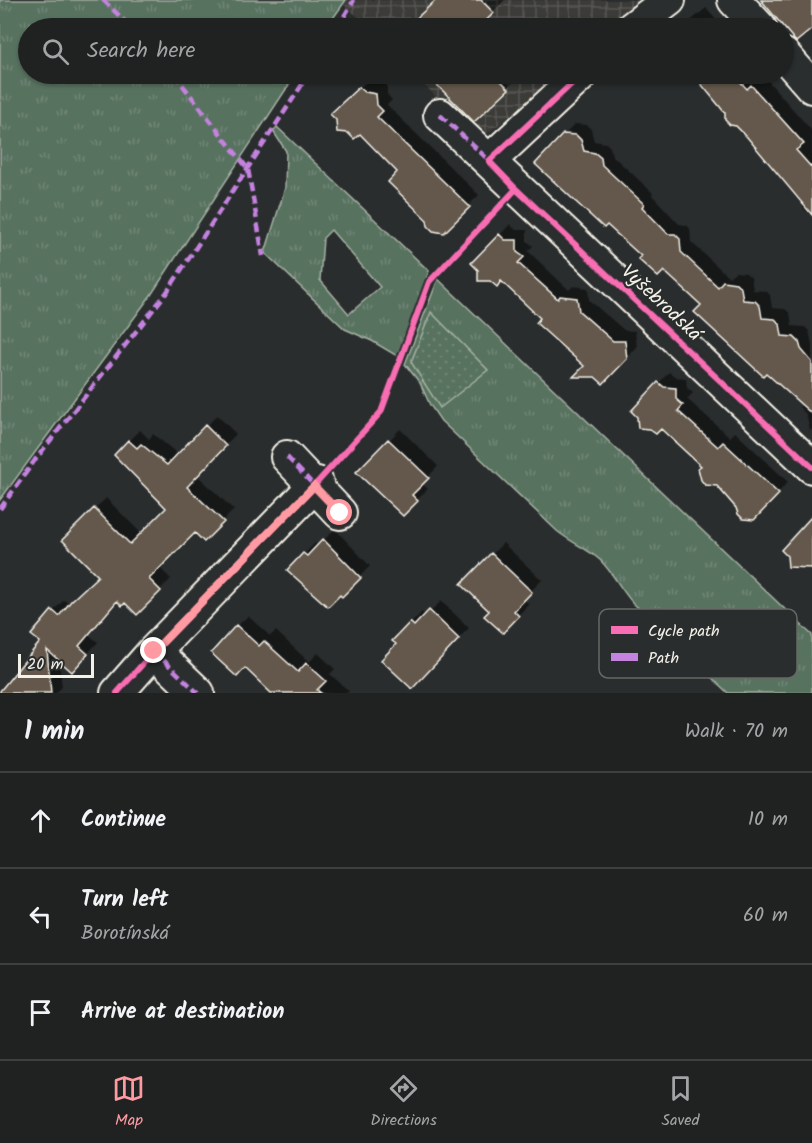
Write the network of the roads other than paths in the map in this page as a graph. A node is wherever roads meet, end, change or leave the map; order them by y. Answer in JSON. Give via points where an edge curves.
{"nodes":[{"id":1,"x":669,"y":0,"type":"edge"},
{"id":2,"x":734,"y":0,"type":"edge"},
{"id":3,"x":645,"y":18,"type":"edge"},
{"id":4,"x":751,"y":18,"type":"edge"},
{"id":5,"x":794,"y":67,"type":"edge"},
{"id":6,"x":571,"y":84,"type":"edge"},
{"id":7,"x":812,"y":87,"type":"edge"},
{"id":8,"x":440,"y":115,"type":"dead end"},
{"id":9,"x":489,"y":161,"type":"junction"},
{"id":10,"x":286,"y":457,"type":"dead end"},
{"id":11,"x":812,"y":467,"type":"edge"},
{"id":12,"x":315,"y":485,"type":"junction"},
{"id":13,"x":340,"y":513,"type":"dead end"},
{"id":14,"x":154,"y":651,"type":"junction"},
{"id":15,"x":117,"y":693,"type":"edge"},
{"id":16,"x":198,"y":693,"type":"edge"}],
"edges":[{"from":1,"to":3,"type":"street"},
{"from":2,"to":4,"type":"street"},
{"from":5,"to":7,"type":"street"},
{"from":6,"to":9,"type":"street"},
{"from":8,"to":9,"type":"street","name":"Vyšebrodská"},
{"from":9,"to":11,"type":"street","name":"Vyšebrodská"},
{"from":10,"to":12,"type":"street"},
{"from":12,"to":13,"type":"street"},
{"from":12,"to":14,"type":"street"},
{"from":14,"to":15,"type":"street"},
{"from":14,"to":16,"type":"street"}]}
